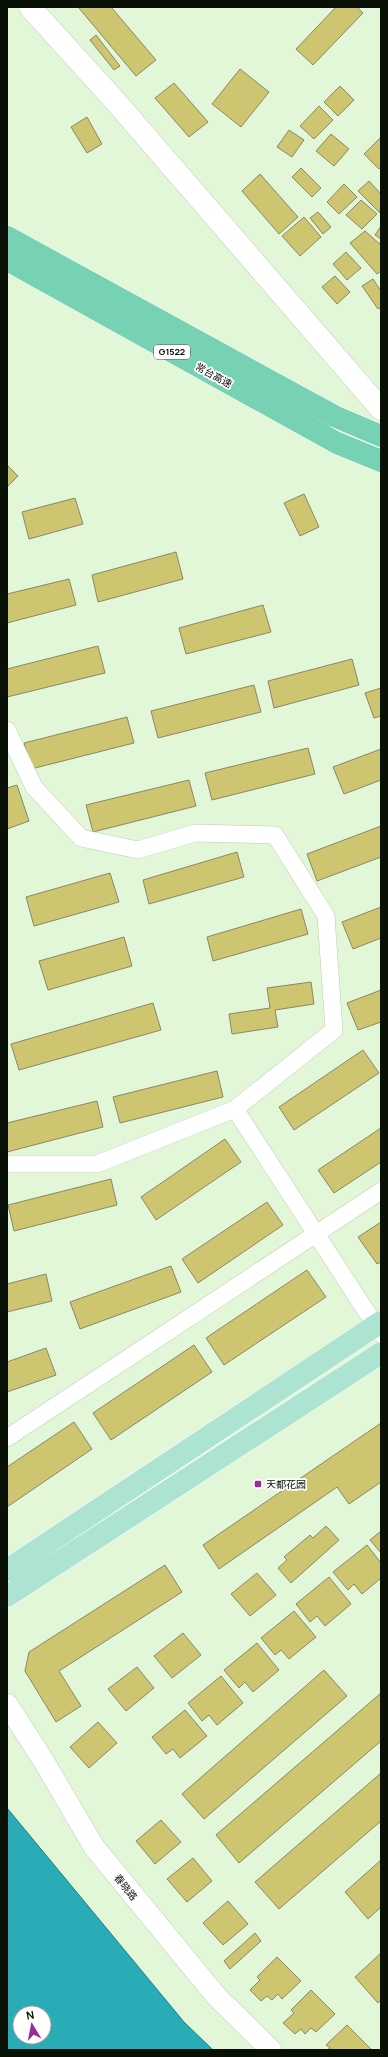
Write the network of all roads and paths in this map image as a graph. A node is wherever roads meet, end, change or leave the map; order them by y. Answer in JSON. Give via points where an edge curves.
{"nodes":[{"id":1,"x":30,"y":7,"type":"edge"},
{"id":2,"x":7,"y":237,"type":"edge"},
{"id":3,"x":7,"y":260,"type":"edge"},
{"id":4,"x":381,"y":409,"type":"edge"},
{"id":5,"x":381,"y":436,"type":"edge"},
{"id":6,"x":381,"y":461,"type":"edge"},
{"id":7,"x":7,"y":730,"type":"edge"},
{"id":8,"x":235,"y":1109,"type":"junction"},
{"id":9,"x":7,"y":1164,"type":"edge"},
{"id":10,"x":381,"y":1191,"type":"edge"},
{"id":11,"x":316,"y":1235,"type":"junction"},
{"id":12,"x":379,"y":1327,"type":"edge"},
{"id":13,"x":381,"y":1354,"type":"edge"},
{"id":14,"x":7,"y":1438,"type":"edge"},
{"id":15,"x":7,"y":1570,"type":"edge"},
{"id":16,"x":7,"y":1596,"type":"edge"},
{"id":17,"x":7,"y":1704,"type":"edge"},
{"id":18,"x":271,"y":2050,"type":"edge"}],
"edges":[{"from":1,"to":4,"type":"main road","via":[[117,103]]},
{"from":2,"to":5,"type":"highway","name":"常台高速","number":"G1522","via":[[334,416]]},
{"from":3,"to":6,"type":"highway","name":"常台高速","number":"G1522","via":[[337,443]]},
{"from":7,"to":8,"type":"street","via":[[34,787],[82,838],[138,850],[195,833],[275,836],[326,916],[334,1030]]},
{"from":8,"to":9,"type":"street","via":[[97,1164]]},
{"from":8,"to":11,"type":"street"},
{"from":10,"to":11,"type":"street"},
{"from":11,"to":12,"type":"street"},
{"from":11,"to":14,"type":"street"},
{"from":12,"to":15,"type":"main road"},
{"from":13,"to":16,"type":"main road"},
{"from":17,"to":18,"type":"street","name":"春晓路","via":[[44,1760],[94,1847],[217,1997]]}]}
